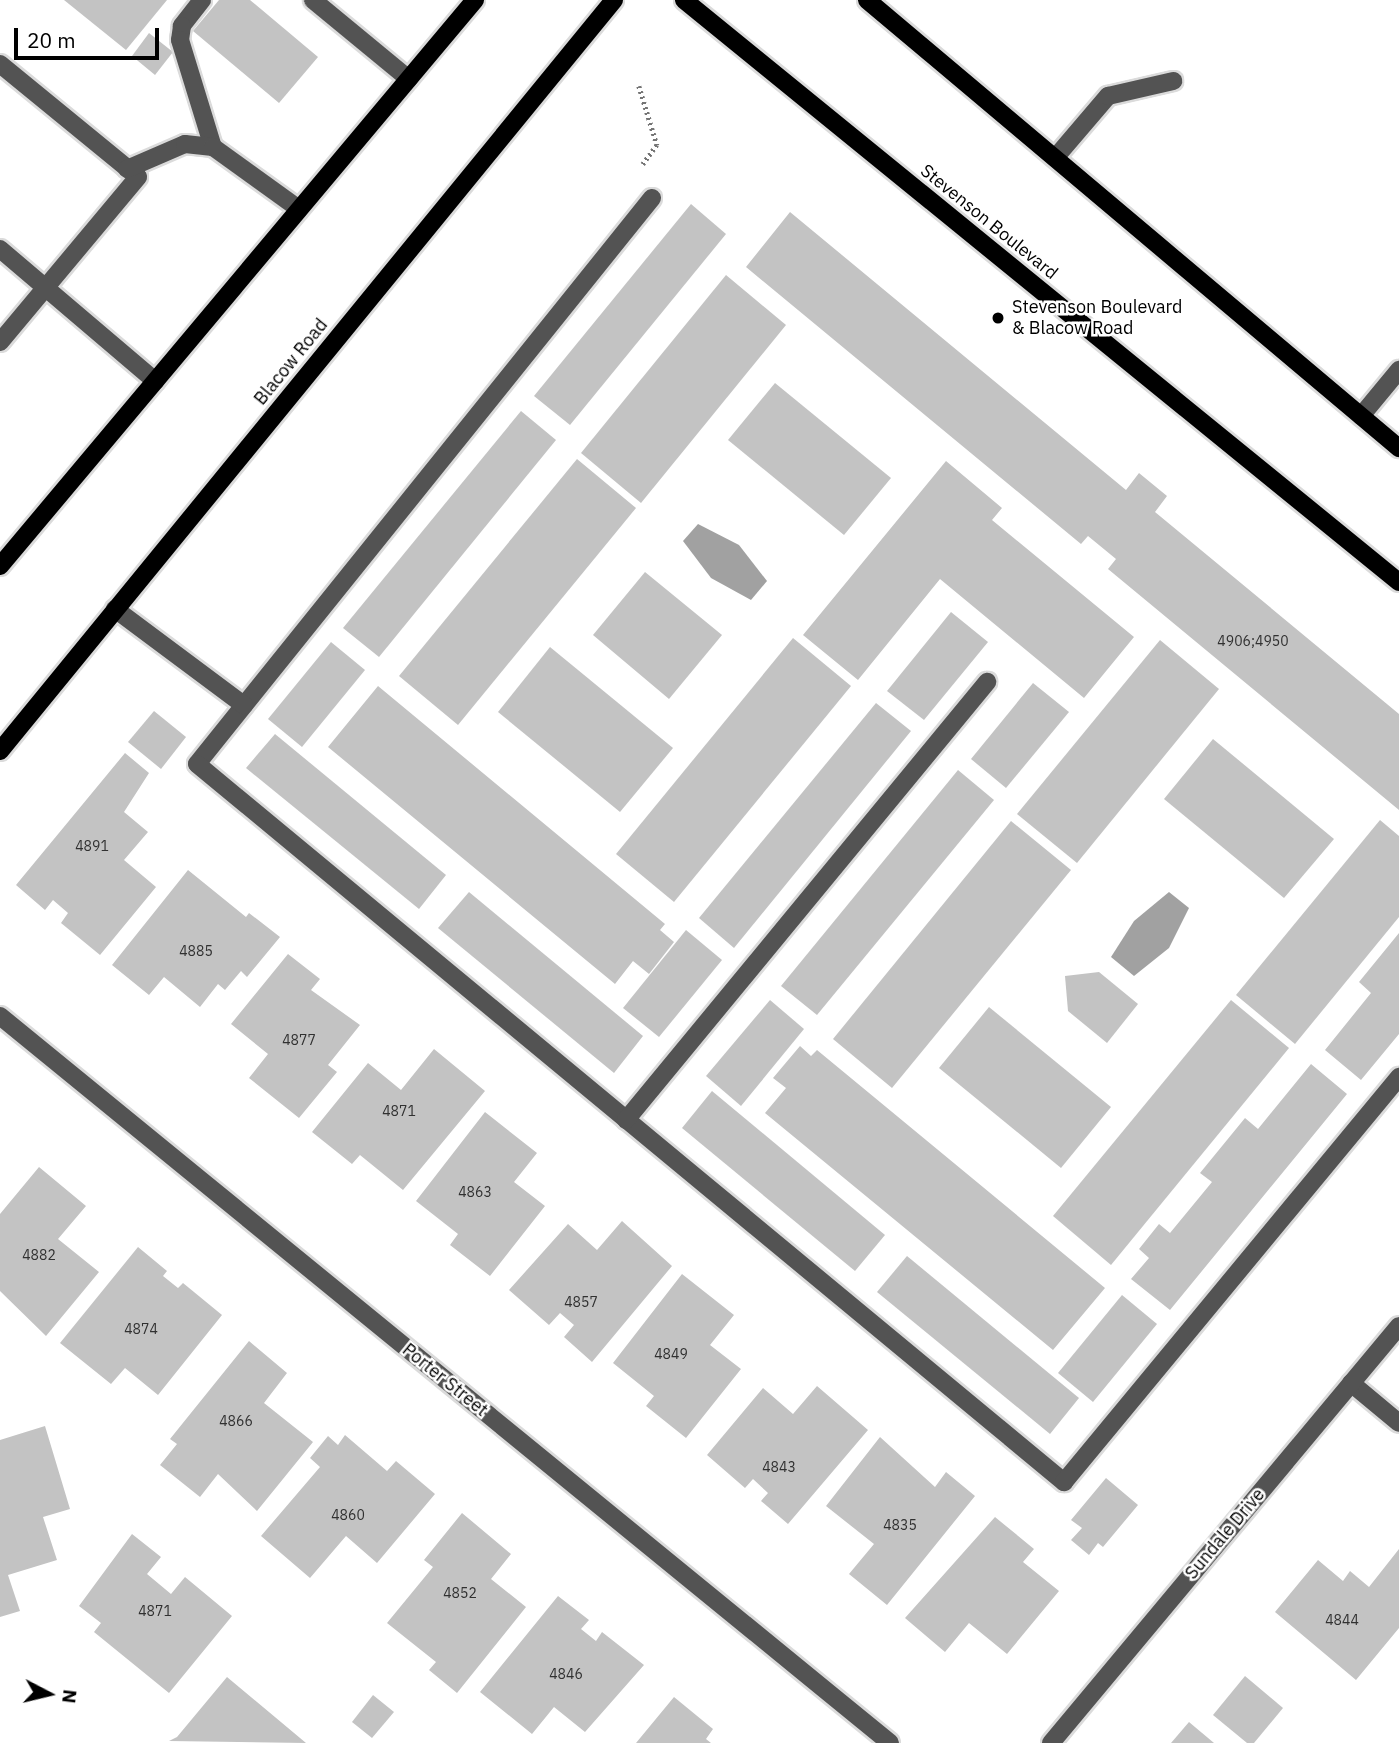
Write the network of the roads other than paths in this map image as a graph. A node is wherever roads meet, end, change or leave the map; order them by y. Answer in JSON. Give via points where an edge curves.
{"nodes":[{"id":1,"x":202,"y":0,"type":"edge"},
{"id":2,"x":313,"y":0,"type":"edge"},
{"id":3,"x":475,"y":0,"type":"edge"},
{"id":4,"x":614,"y":0,"type":"edge"},
{"id":5,"x":684,"y":0,"type":"edge"},
{"id":6,"x":867,"y":0,"type":"edge"},
{"id":7,"x":0,"y":64,"type":"edge"},
{"id":8,"x":409,"y":79,"type":"junction"},
{"id":9,"x":1173,"y":80,"type":"dead end"},
{"id":10,"x":213,"y":148,"type":"junction"},
{"id":11,"x":1055,"y":158,"type":"junction"},
{"id":12,"x":127,"y":169,"type":"junction"},
{"id":13,"x":652,"y":198,"type":"road end"},
{"id":14,"x":299,"y":209,"type":"junction"},
{"id":15,"x":0,"y":248,"type":"edge"},
{"id":16,"x":44,"y":286,"type":"junction"},
{"id":17,"x":0,"y":342,"type":"edge"},
{"id":18,"x":1399,"y":370,"type":"edge"},
{"id":19,"x":155,"y":381,"type":"junction"},
{"id":20,"x":1361,"y":416,"type":"junction"},
{"id":21,"x":1399,"y":447,"type":"edge"},
{"id":22,"x":0,"y":566,"type":"edge"},
{"id":23,"x":1399,"y":582,"type":"edge"},
{"id":24,"x":115,"y":609,"type":"junction"},
{"id":25,"x":988,"y":682,"type":"dead end"},
{"id":26,"x":244,"y":705,"type":"junction"},
{"id":27,"x":0,"y":751,"type":"edge"},
{"id":28,"x":0,"y":1016,"type":"edge"},
{"id":29,"x":1399,"y":1077,"type":"edge"},
{"id":30,"x":626,"y":1120,"type":"junction"},
{"id":31,"x":1399,"y":1326,"type":"edge"},
{"id":32,"x":1351,"y":1383,"type":"junction"},
{"id":33,"x":1399,"y":1423,"type":"edge"},
{"id":34,"x":890,"y":1743,"type":"edge"},
{"id":35,"x":1051,"y":1743,"type":"edge"}],
"edges":[{"from":1,"to":10,"type":"street","via":[[182,26],[180,40]]},
{"from":2,"to":8,"type":"street"},
{"from":3,"to":8,"type":"main road"},
{"from":4,"to":24,"type":"main road","name":"Blacow Road"},
{"from":5,"to":23,"type":"main road","name":"Stevenson Boulevard"},
{"from":6,"to":11,"type":"main road"},
{"from":7,"to":12,"type":"street"},
{"from":8,"to":14,"type":"main road"},
{"from":9,"to":11,"type":"street","via":[[1108,96]]},
{"from":10,"to":12,"type":"street","via":[[185,144]]},
{"from":10,"to":14,"type":"street"},
{"from":11,"to":20,"type":"main road"},
{"from":12,"to":16,"type":"street","via":[[138,177]]},
{"from":13,"to":26,"type":"street"},
{"from":14,"to":19,"type":"main road"},
{"from":15,"to":16,"type":"street"},
{"from":16,"to":17,"type":"street"},
{"from":16,"to":19,"type":"street"},
{"from":18,"to":20,"type":"street"},
{"from":19,"to":22,"type":"main road"},
{"from":20,"to":21,"type":"main road"},
{"from":24,"to":26,"type":"street"},
{"from":24,"to":27,"type":"main road","name":"Blacow Road"},
{"from":25,"to":30,"type":"street"},
{"from":26,"to":30,"type":"street","via":[[197,764]]},
{"from":28,"to":34,"type":"street","name":"Porter Street"},
{"from":29,"to":30,"type":"street","via":[[1064,1482]]},
{"from":31,"to":32,"type":"street","name":"Sundale Drive"},
{"from":32,"to":33,"type":"street"},
{"from":32,"to":35,"type":"street","name":"Sundale Drive"}]}
